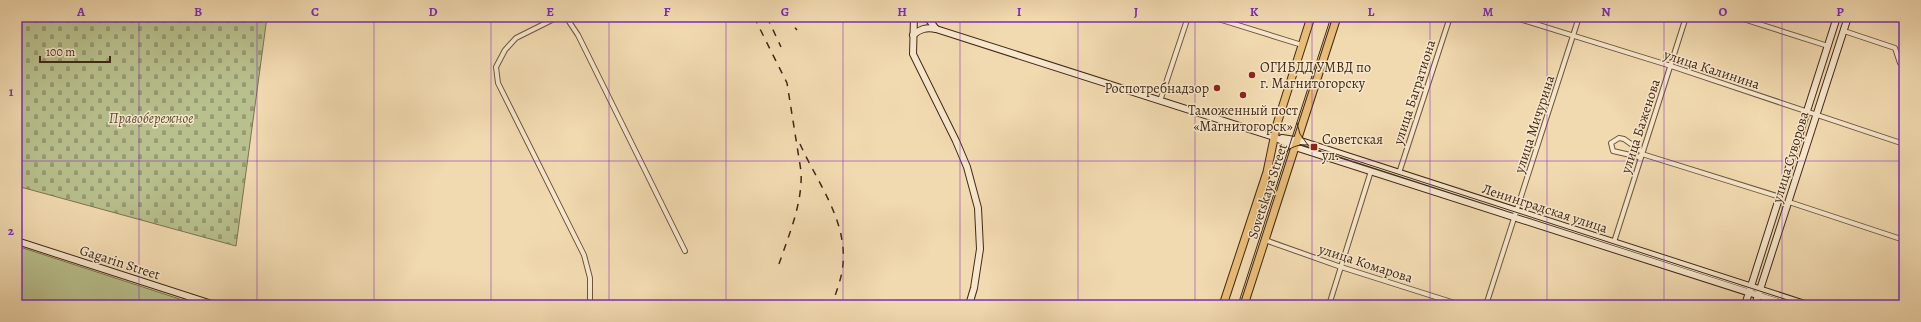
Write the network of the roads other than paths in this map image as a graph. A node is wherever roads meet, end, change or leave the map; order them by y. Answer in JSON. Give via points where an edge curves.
{"nodes":[{"id":1,"x":558,"y":17,"type":"edge"},
{"id":2,"x":566,"y":17,"type":"edge"},
{"id":3,"x":914,"y":17,"type":"edge"},
{"id":4,"x":926,"y":17,"type":"edge"},
{"id":5,"x":1188,"y":17,"type":"edge"},
{"id":6,"x":1212,"y":17,"type":"edge"},
{"id":7,"x":1311,"y":17,"type":"edge"},
{"id":8,"x":1337,"y":17,"type":"edge"},
{"id":9,"x":1450,"y":17,"type":"edge"},
{"id":10,"x":1514,"y":17,"type":"edge"},
{"id":11,"x":1579,"y":17,"type":"edge"},
{"id":12,"x":1686,"y":17,"type":"edge"},
{"id":13,"x":1737,"y":17,"type":"edge"},
{"id":14,"x":1838,"y":17,"type":"edge"},
{"id":15,"x":1848,"y":17,"type":"edge"},
{"id":16,"x":936,"y":28,"type":"junction"},
{"id":17,"x":1844,"y":31,"type":"junction"},
{"id":18,"x":913,"y":35,"type":"junction"},
{"id":19,"x":1573,"y":37,"type":"junction"},
{"id":20,"x":1302,"y":45,"type":"junction"},
{"id":21,"x":1828,"y":46,"type":"junction"},
{"id":22,"x":1904,"y":64,"type":"edge"},
{"id":23,"x":1671,"y":66,"type":"junction"},
{"id":24,"x":1160,"y":101,"type":"junction"},
{"id":25,"x":1807,"y":112,"type":"junction"},
{"id":26,"x":1816,"y":115,"type":"junction"},
{"id":27,"x":1274,"y":137,"type":"junction"},
{"id":28,"x":1296,"y":144,"type":"junction"},
{"id":29,"x":1904,"y":144,"type":"edge"},
{"id":30,"x":1642,"y":154,"type":"junction"},
{"id":31,"x":1371,"y":171,"type":"junction"},
{"id":32,"x":1399,"y":173,"type":"junction"},
{"id":33,"x":1780,"y":197,"type":"junction"},
{"id":34,"x":1789,"y":202,"type":"junction"},
{"id":35,"x":1516,"y":214,"type":"junction"},
{"id":36,"x":1265,"y":240,"type":"junction"},
{"id":37,"x":1904,"y":240,"type":"edge"},
{"id":38,"x":17,"y":241,"type":"edge"},
{"id":39,"x":1614,"y":242,"type":"junction"},
{"id":40,"x":685,"y":251,"type":"dead end"},
{"id":41,"x":1341,"y":267,"type":"junction"},
{"id":42,"x":1750,"y":289,"type":"junction"},
{"id":43,"x":1759,"y":293,"type":"junction"},
{"id":44,"x":215,"y":305,"type":"edge"},
{"id":45,"x":590,"y":305,"type":"edge"},
{"id":46,"x":969,"y":305,"type":"edge"},
{"id":47,"x":1223,"y":305,"type":"edge"},
{"id":48,"x":1244,"y":305,"type":"edge"},
{"id":49,"x":1329,"y":305,"type":"edge"},
{"id":50,"x":1461,"y":305,"type":"edge"},
{"id":51,"x":1486,"y":305,"type":"edge"},
{"id":52,"x":1745,"y":305,"type":"edge"},
{"id":53,"x":1755,"y":305,"type":"edge"},
{"id":54,"x":1788,"y":305,"type":"edge"},
{"id":55,"x":1808,"y":305,"type":"edge"}],
"edges":[{"from":1,"to":45,"type":"street","via":[[516,38],[505,50],[496,67],[498,84],[584,255],[590,278]]},
{"from":2,"to":40,"type":"street","via":[[581,42]]},
{"from":3,"to":18,"type":"main road"},
{"from":4,"to":16,"type":"main road","name":"Ленинградская улица"},
{"from":5,"to":24,"type":"street"},
{"from":6,"to":20,"type":"street"},
{"from":7,"to":20,"type":"main road","name":"Sovetskaya Street"},
{"from":8,"to":28,"type":"main road","name":"Sovetskaya Street"},
{"from":9,"to":32,"type":"street","name":"улица Багратиона"},
{"from":10,"to":19,"type":"street","name":"улица Калинина"},
{"from":11,"to":19,"type":"street","name":"улица Мичурина"},
{"from":12,"to":23,"type":"street","name":"улица Баженова"},
{"from":13,"to":21,"type":"street"},
{"from":14,"to":21,"type":"main road","name":"улица Суворова"},
{"from":15,"to":17,"type":"main road","name":"улица Суворова"},
{"from":16,"to":18,"type":"main road","via":[[924,28]]},
{"from":16,"to":24,"type":"main road","name":"Ленинградская улица"},
{"from":17,"to":22,"type":"street","via":[[1895,48],[1900,63]]},
{"from":17,"to":26,"type":"main road","name":"улица Суворова"},
{"from":18,"to":46,"type":"main road","via":[[913,54],[956,141],[974,189],[978,208],[980,249]]},
{"from":19,"to":23,"type":"street","name":"улица Калинина"},
{"from":19,"to":35,"type":"street","name":"улица Мичурина"},
{"from":20,"to":27,"type":"main road","name":"Sovetskaya Street"},
{"from":21,"to":25,"type":"main road","name":"улица Суворова"},
{"from":23,"to":25,"type":"street","name":"улица Калинина"},
{"from":23,"to":30,"type":"street","name":"улица Баженова"},
{"from":24,"to":27,"type":"main road","name":"Ленинградская улица"},
{"from":25,"to":26,"type":"street","name":"улица Калинина"},
{"from":25,"to":33,"type":"main road","name":"улица Суворова"},
{"from":26,"to":29,"type":"street","name":"улица Калинина"},
{"from":26,"to":34,"type":"main road","name":"улица Суворова"},
{"from":27,"to":28,"type":"main road","name":"Ленинградская улица"},
{"from":27,"to":47,"type":"main road","name":"Sovetskaya Street","via":[[1267,172]]},
{"from":28,"to":31,"type":"main road","name":"Ленинградская улица"},
{"from":28,"to":32,"type":"main road","name":"Ленинградская улица"},
{"from":28,"to":36,"type":"main road","name":"Sovetskaya Street"},
{"from":30,"to":30,"type":"street","via":[[1639,157],[1618,153],[1613,151],[1611,143],[1619,138],[1624,139]]},
{"from":30,"to":33,"type":"street"},
{"from":30,"to":39,"type":"street","name":"улица Баженова"},
{"from":31,"to":35,"type":"main road","name":"Ленинградская улица"},
{"from":31,"to":41,"type":"street"},
{"from":32,"to":35,"type":"main road","name":"Ленинградская улица"},
{"from":33,"to":42,"type":"main road","name":"улица Суворова"},
{"from":34,"to":37,"type":"street"},
{"from":34,"to":43,"type":"main road","name":"улица Суворова"},
{"from":35,"to":39,"type":"main road","name":"Ленинградская улица"},
{"from":35,"to":42,"type":"main road","name":"Ленинградская улица"},
{"from":35,"to":51,"type":"street","name":"улица Мичурина"},
{"from":36,"to":41,"type":"street","name":"улица Комарова"},
{"from":36,"to":48,"type":"main road","name":"Sovetskaya Street"},
{"from":38,"to":44,"type":"main road","name":"Gagarin Street"},
{"from":39,"to":42,"type":"main road","name":"Ленинградская улица"},
{"from":41,"to":49,"type":"street"},
{"from":41,"to":50,"type":"street","name":"улица Комарова"},
{"from":42,"to":43,"type":"main road","name":"Ленинградская улица"},
{"from":42,"to":52,"type":"main road","name":"улица Суворова"},
{"from":43,"to":53,"type":"main road","name":"улица Суворова"},
{"from":43,"to":54,"type":"main road","name":"Ленинградская улица"},
{"from":43,"to":55,"type":"main road","name":"Ленинградская улица"}]}
